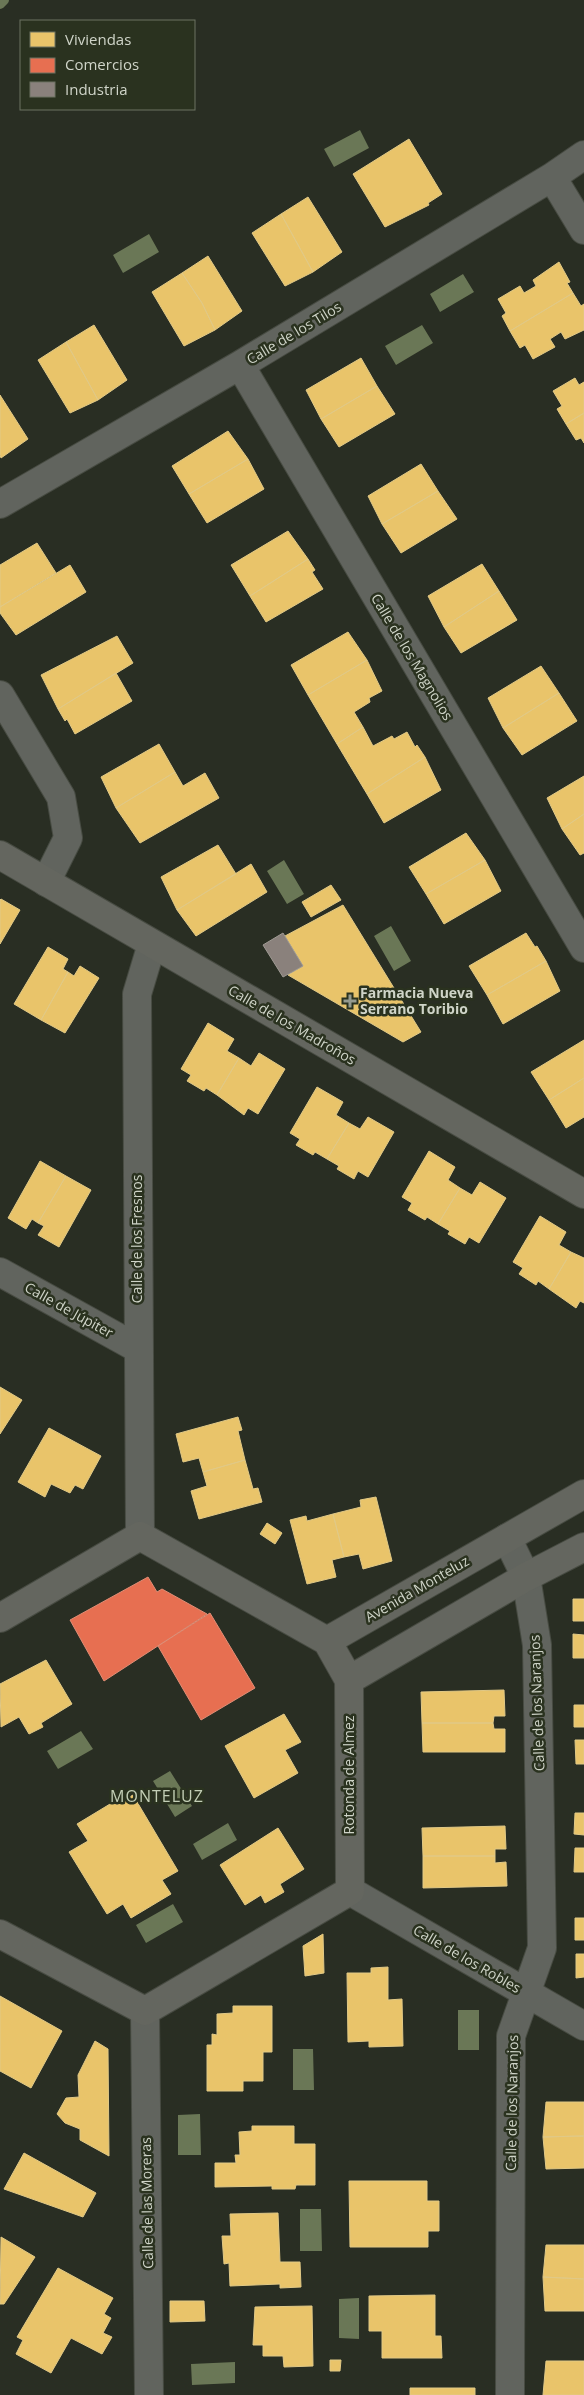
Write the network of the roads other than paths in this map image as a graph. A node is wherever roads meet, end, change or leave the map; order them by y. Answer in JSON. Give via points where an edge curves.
{"nodes":[{"id":1,"x":584,"y":156,"type":"edge"},
{"id":2,"x":552,"y":177,"type":"junction"},
{"id":3,"x":584,"y":230,"type":"edge"},
{"id":4,"x":240,"y":365,"type":"junction"},
{"id":5,"x":0,"y":504,"type":"edge"},
{"id":6,"x":0,"y":695,"type":"edge"},
{"id":7,"x":0,"y":855,"type":"edge"},
{"id":8,"x":46,"y":882,"type":"junction"},
{"id":9,"x":152,"y":944,"type":"junction"},
{"id":10,"x":584,"y":948,"type":"edge"},
{"id":11,"x":584,"y":1194,"type":"edge"},
{"id":12,"x":0,"y":1272,"type":"edge"},
{"id":13,"x":137,"y":1348,"type":"junction"},
{"id":14,"x":584,"y":1494,"type":"edge"},
{"id":15,"x":140,"y":1536,"type":"junction"},
{"id":16,"x":507,"y":1538,"type":"junction"},
{"id":17,"x":584,"y":1546,"type":"edge"},
{"id":18,"x":526,"y":1577,"type":"junction"},
{"id":19,"x":0,"y":1618,"type":"edge"},
{"id":20,"x":327,"y":1641,"type":"junction"},
{"id":21,"x":349,"y":1680,"type":"junction"},
{"id":22,"x":350,"y":1891,"type":"junction"},
{"id":23,"x":0,"y":1934,"type":"edge"},
{"id":24,"x":525,"y":1993,"type":"junction"},
{"id":25,"x":145,"y":2011,"type":"junction"},
{"id":26,"x":584,"y":2026,"type":"edge"},
{"id":27,"x":149,"y":2395,"type":"edge"},
{"id":28,"x":510,"y":2395,"type":"edge"}],
"edges":[{"from":1,"to":2,"type":"street","name":"Calle de los Tilos"},
{"from":2,"to":3,"type":"street"},
{"from":2,"to":4,"type":"street","name":"Calle de los Tilos"},
{"from":4,"to":5,"type":"street","name":"Calle de los Tilos"},
{"from":4,"to":10,"type":"street","name":"Calle de los Magnolios"},
{"from":6,"to":8,"type":"street","via":[[61,797],[68,838]]},
{"from":7,"to":8,"type":"street","name":"Calle de los Madroños"},
{"from":8,"to":9,"type":"street","name":"Calle de los Madroños"},
{"from":9,"to":11,"type":"street","name":"Calle de los Madroños"},
{"from":9,"to":13,"type":"street","name":"Calle de los Fresnos","via":[[137,994]]},
{"from":12,"to":13,"type":"street","name":"Calle de Júpiter"},
{"from":13,"to":15,"type":"street","name":"Calle de los Fresnos"},
{"from":14,"to":16,"type":"street","name":"Avenida Monteluz"},
{"from":15,"to":19,"type":"street"},
{"from":15,"to":20,"type":"street"},
{"from":16,"to":18,"type":"street"},
{"from":16,"to":20,"type":"street","name":"Avenida Monteluz"},
{"from":17,"to":18,"type":"street"},
{"from":18,"to":21,"type":"street"},
{"from":18,"to":24,"type":"street","name":"Calle de los Naranjos","via":[[537,1645],[542,1948]]},
{"from":20,"to":21,"type":"street","name":"Rotonda de Almez"},
{"from":21,"to":22,"type":"street","name":"Rotonda de Almez"},
{"from":22,"to":24,"type":"street","name":"Calle de los Robles"},
{"from":22,"to":25,"type":"street"},
{"from":23,"to":25,"type":"street"},
{"from":24,"to":26,"type":"street","name":"Calle de los Robles"},
{"from":24,"to":28,"type":"street","name":"Calle de los Naranjos","via":[[511,2036]]},
{"from":25,"to":27,"type":"street","name":"Calle de las Moreras"}]}
